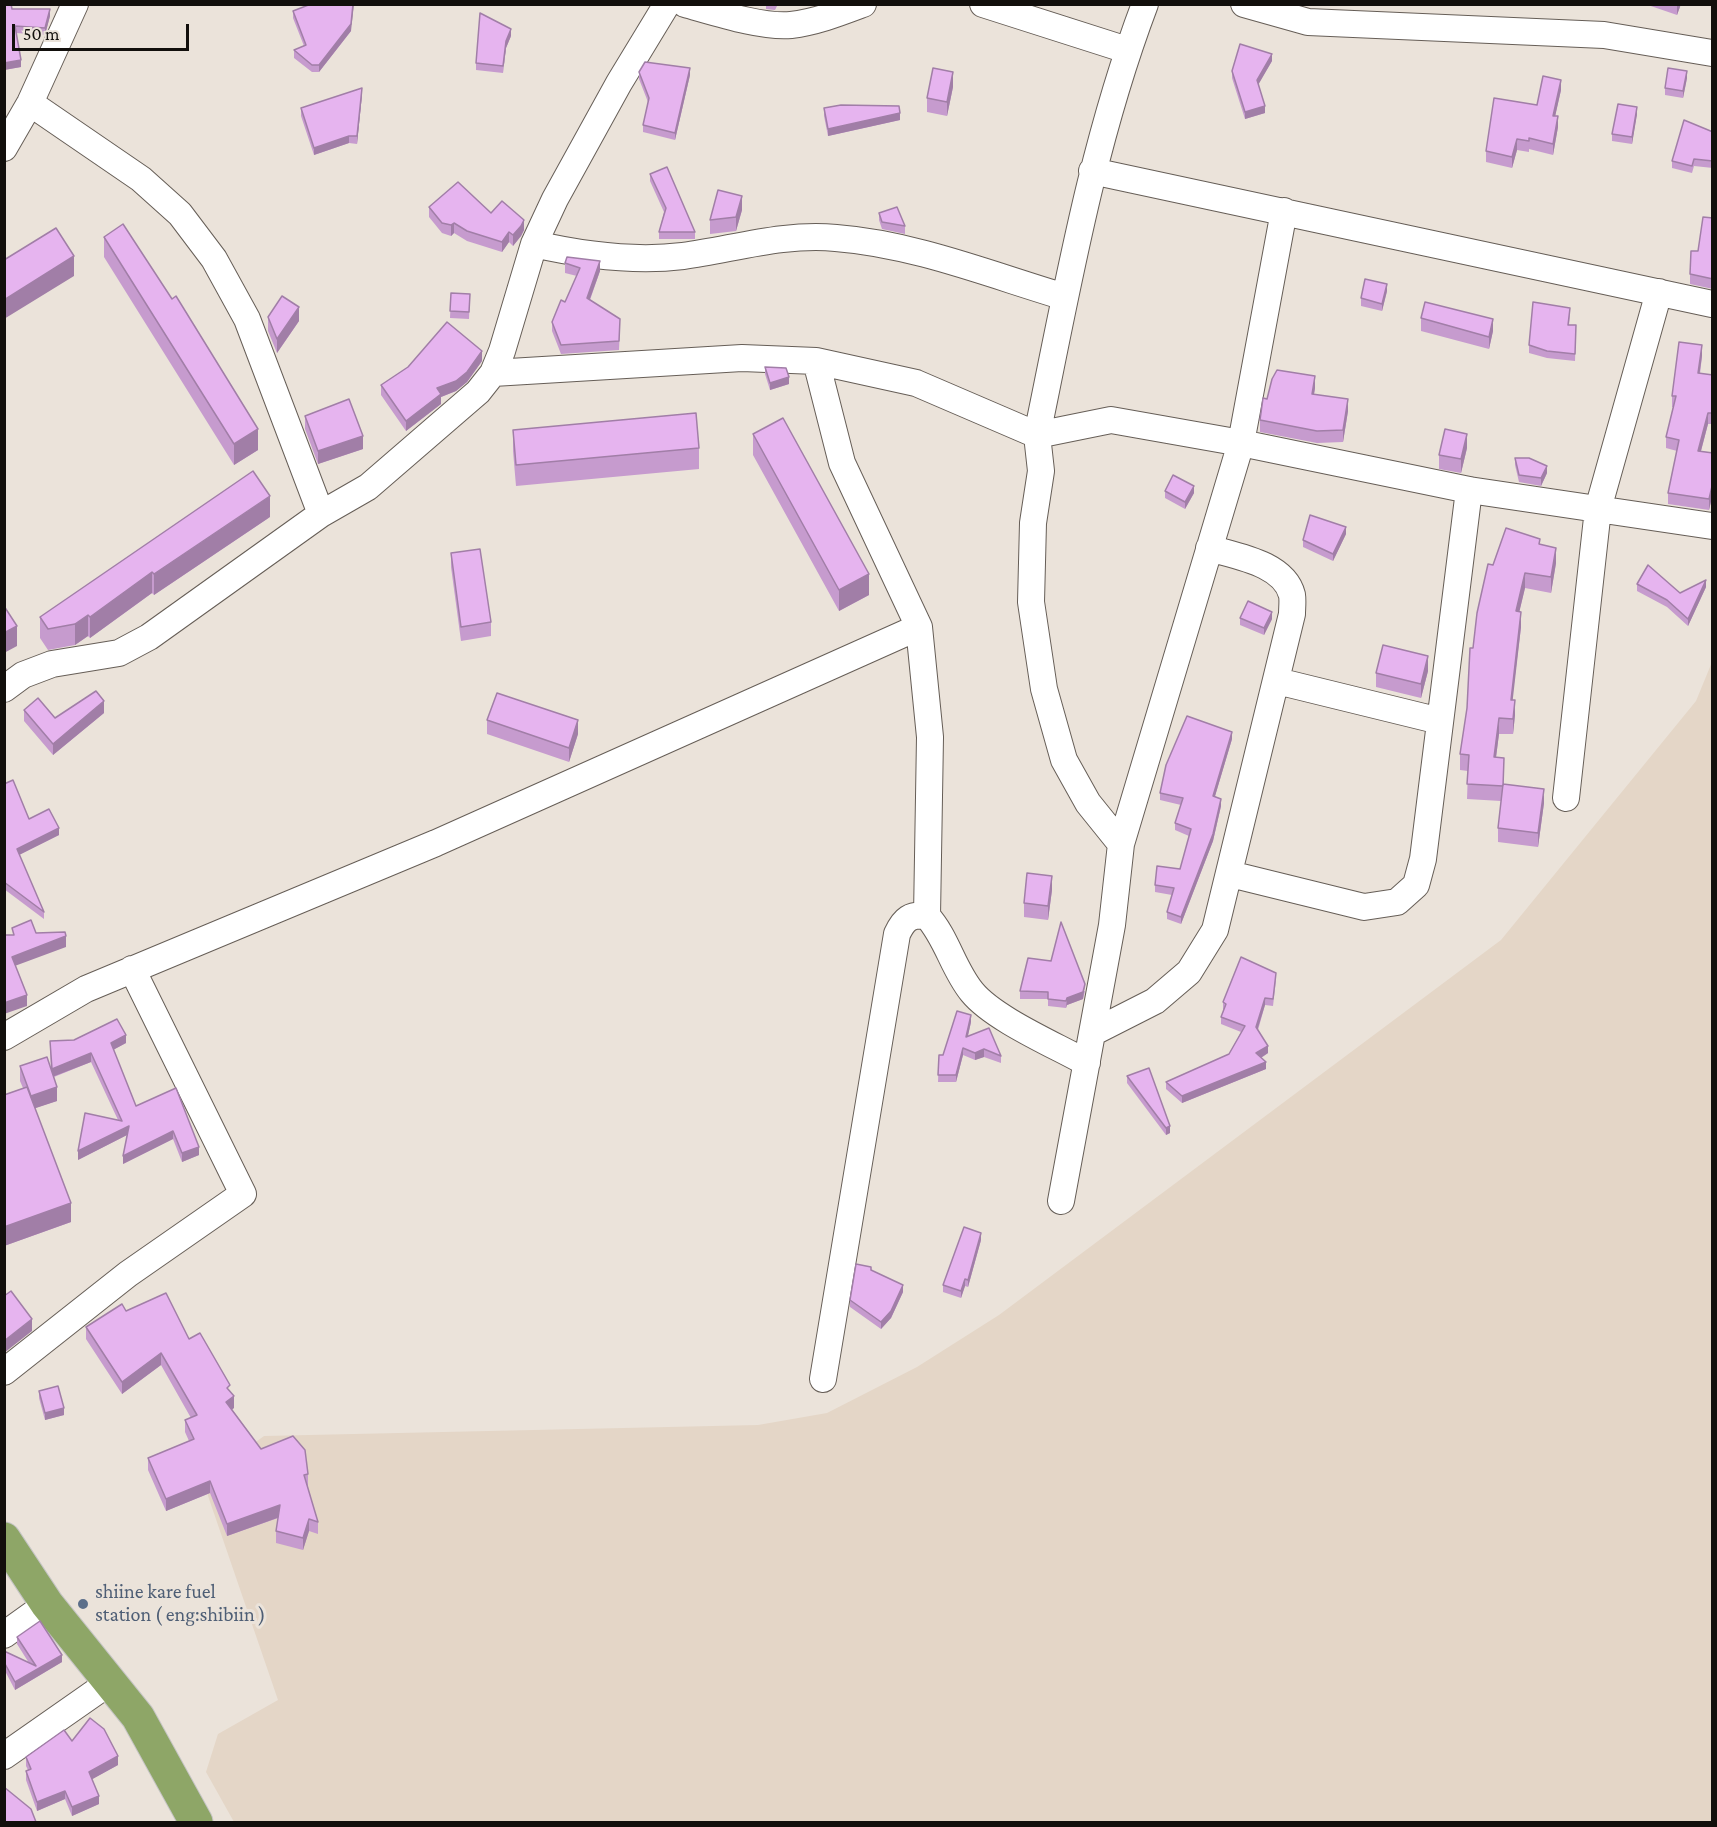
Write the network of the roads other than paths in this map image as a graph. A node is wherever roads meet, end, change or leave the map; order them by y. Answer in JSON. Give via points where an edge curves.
{"nodes":[{"id":1,"x":75,"y":4,"type":"edge"},
{"id":2,"x":667,"y":4,"type":"edge"},
{"id":3,"x":685,"y":4,"type":"edge"},
{"id":4,"x":863,"y":4,"type":"edge"},
{"id":5,"x":983,"y":4,"type":"edge"},
{"id":6,"x":1145,"y":4,"type":"edge"},
{"id":7,"x":1244,"y":4,"type":"edge"},
{"id":8,"x":1127,"y":51,"type":"junction"},
{"id":9,"x":1713,"y":53,"type":"edge"},
{"id":10,"x":30,"y":103,"type":"junction"},
{"id":11,"x":4,"y":148,"type":"edge"},
{"id":12,"x":1092,"y":171,"type":"junction"},
{"id":13,"x":1284,"y":211,"type":"junction"},
{"id":14,"x":534,"y":244,"type":"junction"},
{"id":15,"x":1659,"y":292,"type":"junction"},
{"id":16,"x":1065,"y":297,"type":"junction"},
{"id":17,"x":1713,"y":304,"type":"edge"},
{"id":18,"x":816,"y":361,"type":"junction"},
{"id":19,"x":493,"y":373,"type":"junction"},
{"id":20,"x":1037,"y":435,"type":"junction"},
{"id":21,"x":1240,"y":443,"type":"junction"},
{"id":22,"x":1469,"y":490,"type":"junction"},
{"id":23,"x":1598,"y":509,"type":"junction"},
{"id":24,"x":321,"y":514,"type":"junction"},
{"id":25,"x":1712,"y":526,"type":"edge"},
{"id":26,"x":1209,"y":548,"type":"junction"},
{"id":27,"x":919,"y":627,"type":"junction"},
{"id":28,"x":1277,"y":681,"type":"junction"},
{"id":29,"x":4,"y":688,"type":"edge"},
{"id":30,"x":1440,"y":721,"type":"junction"},
{"id":31,"x":1566,"y":798,"type":"dead end"},
{"id":32,"x":1121,"y":844,"type":"junction"},
{"id":33,"x":1230,"y":874,"type":"junction"},
{"id":34,"x":927,"y":916,"type":"junction"},
{"id":35,"x":132,"y":969,"type":"junction"},
{"id":36,"x":1092,"y":1032,"type":"junction"},
{"id":37,"x":4,"y":1037,"type":"edge"},
{"id":38,"x":1087,"y":1063,"type":"junction"},
{"id":39,"x":1061,"y":1201,"type":"dead end"},
{"id":40,"x":4,"y":1372,"type":"edge"},
{"id":41,"x":823,"y":1379,"type":"dead end"},
{"id":42,"x":4,"y":1539,"type":"edge"},
{"id":43,"x":47,"y":1604,"type":"junction"},
{"id":44,"x":4,"y":1635,"type":"edge"},
{"id":45,"x":110,"y":1682,"type":"junction"},
{"id":46,"x":4,"y":1756,"type":"edge"},
{"id":47,"x":188,"y":1821,"type":"edge"}],
"edges":[{"from":1,"to":10,"type":"street"},
{"from":2,"to":14,"type":"street","via":[[619,82]]},
{"from":3,"to":4,"type":"street","via":[[788,25],[824,19]]},
{"from":5,"to":8,"type":"street"},
{"from":6,"to":8,"type":"street"},
{"from":7,"to":9,"type":"street","via":[[1308,22],[1604,35]]},
{"from":8,"to":12,"type":"street"},
{"from":10,"to":11,"type":"street"},
{"from":10,"to":24,"type":"street","via":[[141,179],[180,214],[214,259],[247,320]]},
{"from":12,"to":13,"type":"street"},
{"from":12,"to":16,"type":"street"},
{"from":13,"to":15,"type":"street"},
{"from":13,"to":21,"type":"street"},
{"from":14,"to":16,"type":"street","via":[[582,255],[680,256],[791,237],[836,237],[901,249]]},
{"from":14,"to":19,"type":"street"},
{"from":15,"to":17,"type":"street"},
{"from":15,"to":23,"type":"street"},
{"from":16,"to":20,"type":"street"},
{"from":18,"to":19,"type":"street","via":[[742,358]]},
{"from":18,"to":20,"type":"street","via":[[916,383]]},
{"from":18,"to":27,"type":"street","via":[[842,463]]},
{"from":19,"to":24,"type":"street","via":[[459,411],[368,486]]},
{"from":20,"to":21,"type":"street","via":[[1111,420]]},
{"from":20,"to":32,"type":"street","via":[[1041,471],[1033,523],[1031,602],[1044,689],[1064,760],[1088,802]]},
{"from":21,"to":22,"type":"street"},
{"from":21,"to":26,"type":"street"},
{"from":22,"to":23,"type":"street"},
{"from":22,"to":30,"type":"street"},
{"from":23,"to":25,"type":"street"},
{"from":23,"to":31,"type":"street"},
{"from":24,"to":29,"type":"street","via":[[149,638],[119,653],[52,664],[23,675]]},
{"from":26,"to":28,"type":"street","via":[[1278,574],[1292,594],[1292,614]]},
{"from":26,"to":32,"type":"street"},
{"from":27,"to":34,"type":"street","via":[[930,737]]},
{"from":27,"to":35,"type":"street","via":[[436,843]]},
{"from":28,"to":30,"type":"street"},
{"from":28,"to":33,"type":"street"},
{"from":30,"to":33,"type":"street","via":[[1421,868],[1416,885],[1397,902],[1364,907]]},
{"from":32,"to":36,"type":"street","via":[[1112,925]]},
{"from":33,"to":36,"type":"street","via":[[1215,930],[1189,972],[1155,1001]]},
{"from":34,"to":38,"type":"street","via":[[936,925],[962,977],[984,1005]]},
{"from":34,"to":41,"type":"street","via":[[915,914],[903,921],[897,934]]},
{"from":35,"to":37,"type":"street","via":[[86,989]]},
{"from":35,"to":40,"type":"street","via":[[243,1194],[128,1274]]},
{"from":36,"to":38,"type":"street"},
{"from":38,"to":39,"type":"street"},
{"from":42,"to":43,"type":"highway"},
{"from":43,"to":44,"type":"street"},
{"from":43,"to":45,"type":"highway"},
{"from":45,"to":46,"type":"street"},
{"from":45,"to":47,"type":"highway","via":[[138,1717]]}]}
